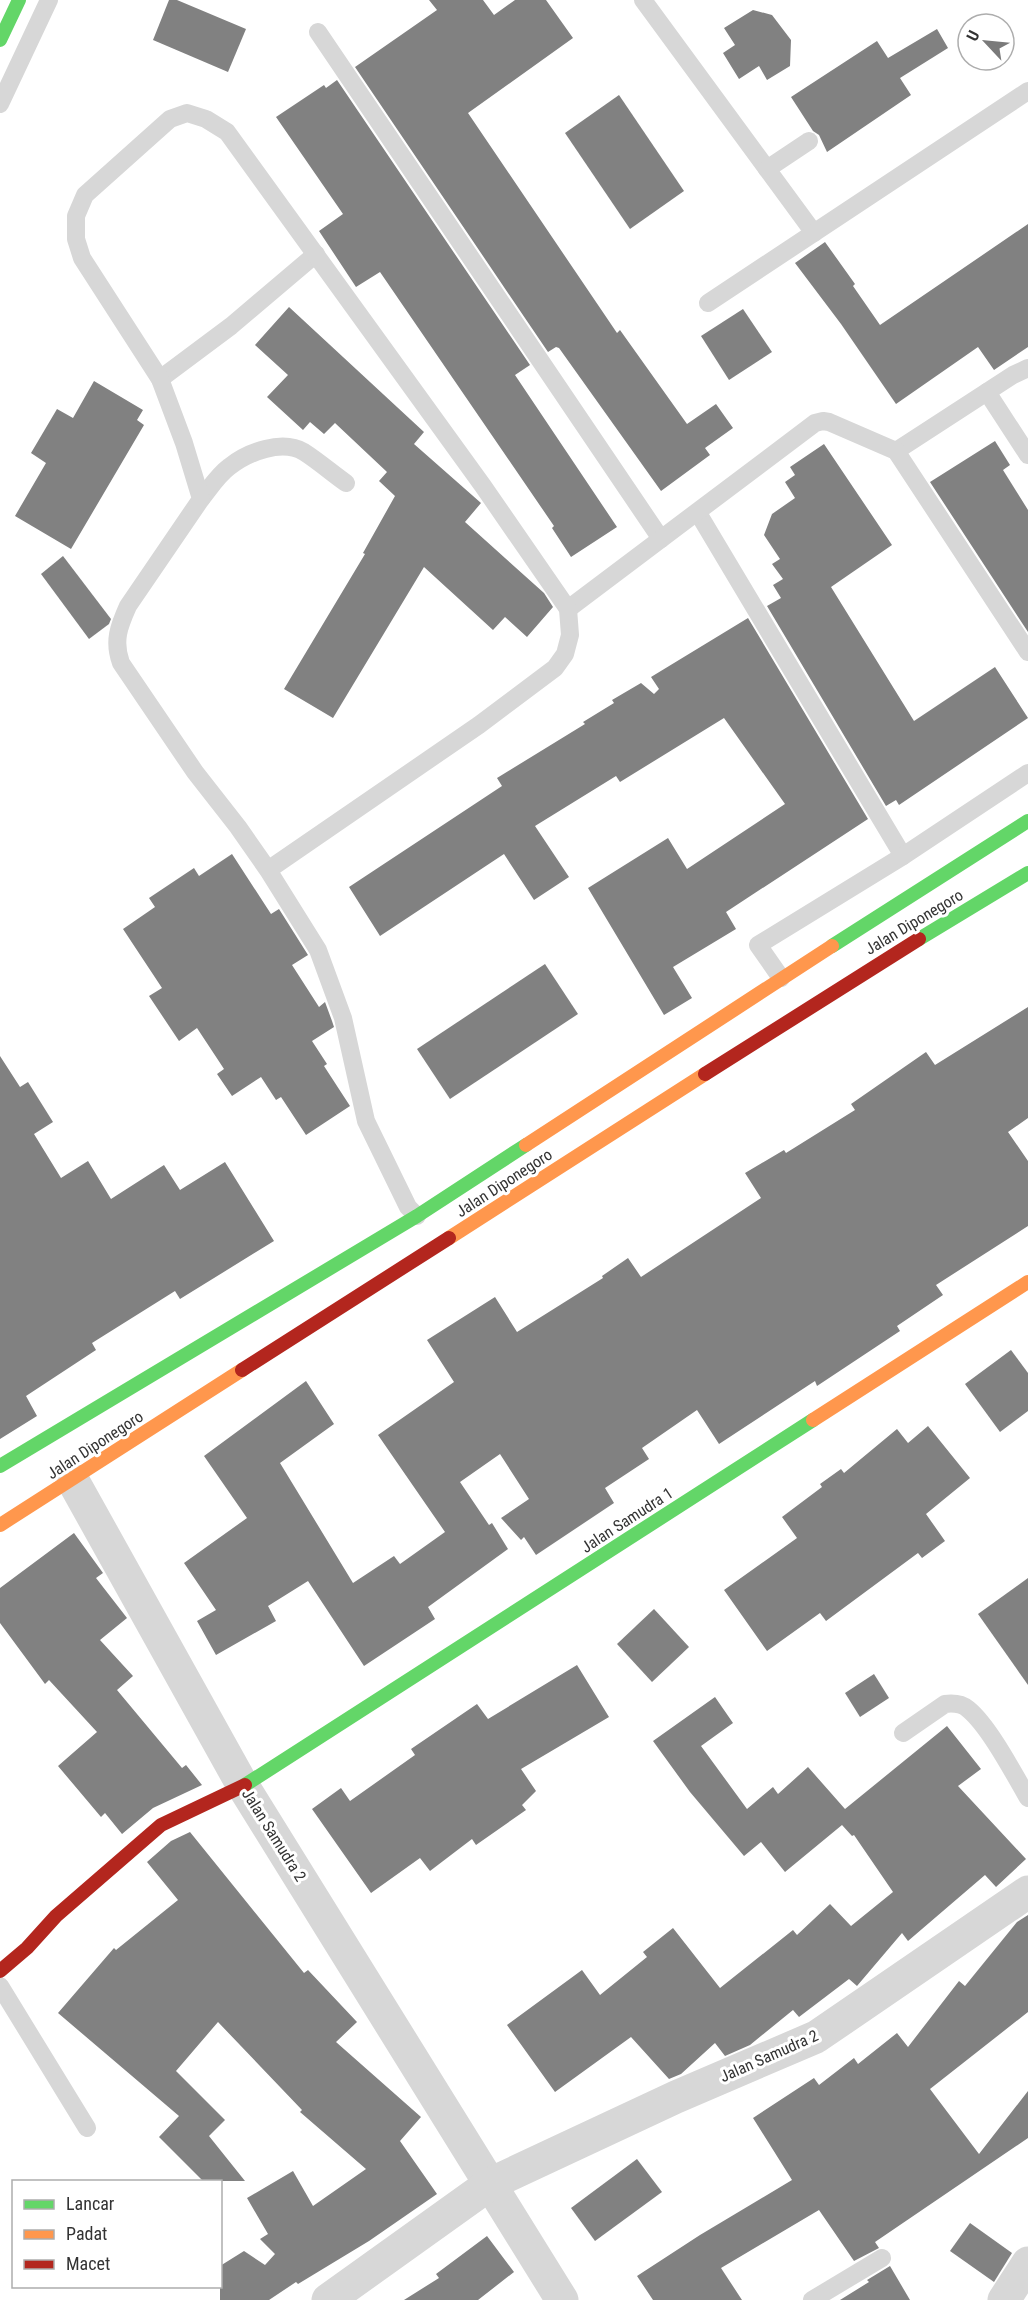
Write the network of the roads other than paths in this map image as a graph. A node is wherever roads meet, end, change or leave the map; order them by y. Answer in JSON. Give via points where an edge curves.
{"nodes":[{"id":1,"x":19,"y":0,"type":"edge"},
{"id":2,"x":49,"y":0,"type":"edge"},
{"id":3,"x":643,"y":0,"type":"edge"},
{"id":4,"x":318,"y":32,"type":"dead end"},
{"id":5,"x":0,"y":40,"type":"edge"},
{"id":6,"x":1028,"y":91,"type":"edge"},
{"id":7,"x":0,"y":104,"type":"edge"},
{"id":8,"x":809,"y":141,"type":"dead end"},
{"id":9,"x":767,"y":169,"type":"junction"},
{"id":10,"x":814,"y":233,"type":"junction"},
{"id":11,"x":316,"y":254,"type":"junction"},
{"id":12,"x":708,"y":303,"type":"dead end"},
{"id":13,"x":1028,"y":368,"type":"edge"},
{"id":14,"x":160,"y":379,"type":"junction"},
{"id":15,"x":987,"y":392,"type":"junction"},
{"id":16,"x":896,"y":451,"type":"junction"},
{"id":17,"x":1028,"y":455,"type":"edge"},
{"id":18,"x":345,"y":483,"type":"dead end"},
{"id":19,"x":201,"y":499,"type":"junction"},
{"id":20,"x":698,"y":513,"type":"junction"},
{"id":21,"x":662,"y":539,"type":"junction"},
{"id":22,"x":568,"y":609,"type":"junction"},
{"id":23,"x":1027,"y":649,"type":"edge"},
{"id":24,"x":1028,"y":773,"type":"edge"},
{"id":25,"x":1028,"y":821,"type":"edge"},
{"id":26,"x":903,"y":856,"type":"junction"},
{"id":27,"x":268,"y":870,"type":"junction"},
{"id":28,"x":1028,"y":873,"type":"edge"},
{"id":29,"x":781,"y":978,"type":"junction"},
{"id":30,"x":417,"y":1216,"type":"junction"},
{"id":31,"x":1028,"y":1282,"type":"edge"},
{"id":32,"x":0,"y":1466,"type":"edge"},
{"id":33,"x":72,"y":1479,"type":"junction"},
{"id":34,"x":0,"y":1525,"type":"edge"},
{"id":35,"x":903,"y":1733,"type":"dead end"},
{"id":36,"x":243,"y":1786,"type":"junction"},
{"id":37,"x":1028,"y":1798,"type":"edge"},
{"id":38,"x":1028,"y":1892,"type":"edge"},
{"id":39,"x":0,"y":1971,"type":"edge"},
{"id":40,"x":0,"y":1986,"type":"edge"},
{"id":41,"x":87,"y":2128,"type":"dead end"},
{"id":42,"x":490,"y":2184,"type":"junction"},
{"id":43,"x":882,"y":2258,"type":"dead end"},
{"id":44,"x":1028,"y":2263,"type":"edge"},
{"id":45,"x":328,"y":2300,"type":"edge"},
{"id":46,"x":562,"y":2300,"type":"edge"},
{"id":47,"x":812,"y":2300,"type":"edge"},
{"id":48,"x":1004,"y":2300,"type":"edge"}],
"edges":[{"from":1,"to":5,"type":"main road"},
{"from":2,"to":7,"type":"lane"},
{"from":3,"to":9,"type":"lane"},
{"from":4,"to":21,"type":"lane"},
{"from":6,"to":10,"type":"lane"},
{"from":8,"to":9,"type":"lane"},
{"from":9,"to":10,"type":"lane"},
{"from":10,"to":12,"type":"lane"},
{"from":11,"to":14,"type":"lane","via":[[231,326]]},
{"from":11,"to":14,"type":"lane","via":[[227,132],[187,113],[170,119],[85,195],[76,216],[76,239],[82,258]]},
{"from":11,"to":22,"type":"lane"},
{"from":13,"to":15,"type":"lane"},
{"from":14,"to":19,"type":"lane"},
{"from":15,"to":16,"type":"lane"},
{"from":15,"to":17,"type":"lane"},
{"from":16,"to":20,"type":"lane","via":[[829,422],[815,423]]},
{"from":16,"to":23,"type":"lane"},
{"from":18,"to":19,"type":"lane","via":[[303,451],[286,446],[245,457],[228,468]]},
{"from":19,"to":27,"type":"lane","via":[[128,606],[119,625],[117,653],[189,763]]},
{"from":20,"to":21,"type":"lane"},
{"from":20,"to":26,"type":"lane"},
{"from":21,"to":22,"type":"lane"},
{"from":22,"to":27,"type":"lane","via":[[570,635],[565,654],[555,668]]},
{"from":24,"to":26,"type":"lane"},
{"from":25,"to":29,"type":"main road","name":"Jalan Diponegoro"},
{"from":26,"to":29,"type":"lane","via":[[758,945]]},
{"from":27,"to":30,"type":"lane","via":[[318,950],[343,1018],[366,1121],[408,1207]]},
{"from":28,"to":33,"type":"main road","name":"Jalan Diponegoro","via":[[872,967]]},
{"from":29,"to":30,"type":"main road","name":"Jalan Diponegoro"},
{"from":30,"to":32,"type":"main road","name":"Jalan Diponegoro"},
{"from":31,"to":36,"type":"main road","name":"Jalan Samudra 1"},
{"from":33,"to":34,"type":"main road","name":"Jalan Diponegoro"},
{"from":33,"to":36,"type":"street","name":"Jalan Samudra 2"},
{"from":35,"to":37,"type":"lane","via":[[945,1704],[965,1707],[979,1721]]},
{"from":36,"to":39,"type":"main road","name":"Jalan Samudra 1","via":[[161,1825],[56,1916]]},
{"from":36,"to":42,"type":"street","name":"Jalan Samudra 2"},
{"from":38,"to":42,"type":"street","name":"Jalan Samudra 2","via":[[816,2037]]},
{"from":40,"to":41,"type":"lane"},
{"from":42,"to":45,"type":"street","name":"Jalan Samudra 2"},
{"from":42,"to":46,"type":"street","name":"Jalan Samudra 2"},
{"from":43,"to":47,"type":"lane"},
{"from":44,"to":48,"type":"street"}]}
